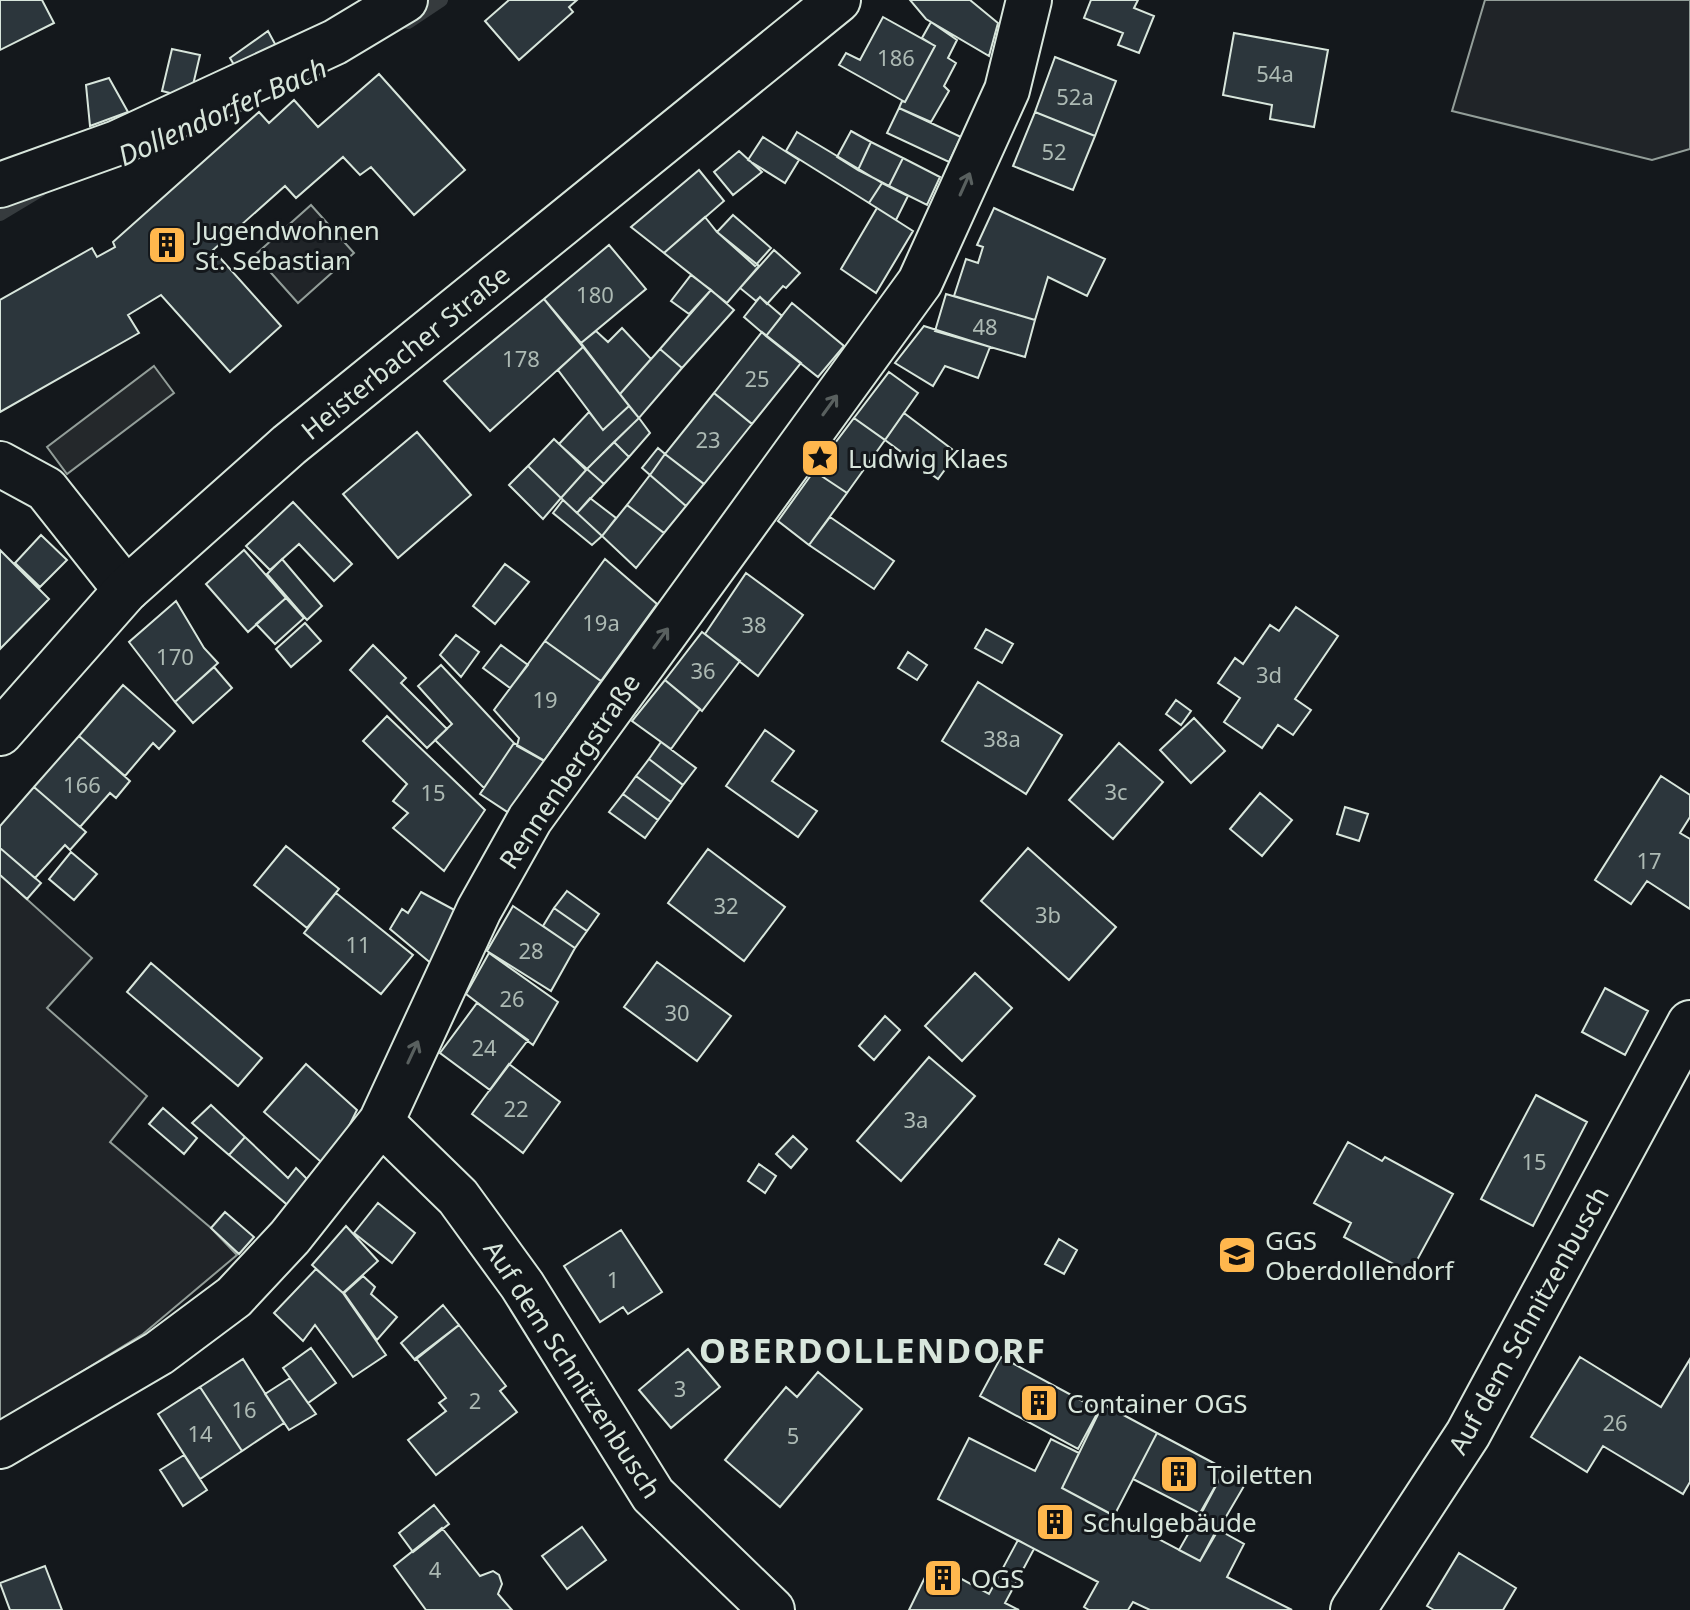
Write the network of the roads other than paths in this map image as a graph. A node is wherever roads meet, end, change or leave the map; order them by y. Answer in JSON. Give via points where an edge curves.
{"nodes":[{"id":1,"x":405,"y":0,"type":"edge"},
{"id":2,"x":838,"y":0,"type":"edge"},
{"id":3,"x":1029,"y":0,"type":"edge"},
{"id":4,"x":0,"y":185,"type":"edge"},
{"id":5,"x":0,"y":464,"type":"edge"},
{"id":6,"x":126,"y":590,"type":"junction"},
{"id":7,"x":0,"y":733,"type":"edge"},
{"id":8,"x":1690,"y":1023,"type":"edge"},
{"id":9,"x":381,"y":1122,"type":"junction"},
{"id":10,"x":0,"y":1446,"type":"edge"},
{"id":11,"x":772,"y":1610,"type":"edge"},
{"id":12,"x":1353,"y":1610,"type":"edge"}],
"edges":[{"from":1,"to":4,"type":"street","via":[[335,42],[131,137]]},
{"from":2,"to":6,"type":"street","name":"Heisterbacher Straße","via":[[289,445]]},
{"from":9,"to":3,"type":"street","name":"Rennenbergstraße","one_way":true,"via":[[479,910],[530,819],[920,282],[1007,90]]},
{"from":5,"to":6,"type":"street","via":[[46,489]]},
{"from":6,"to":7,"type":"street","name":"Heisterbacher Straße"},
{"from":8,"to":12,"type":"street","name":"Auf dem Schnitzenbusch","via":[[1468,1434]]},
{"from":9,"to":10,"type":"street","name":"Rennenbergstraße","via":[[290,1237],[234,1297],[159,1353]]},
{"from":9,"to":11,"type":"street","name":"Auf dem Schnitzenbusch","via":[[458,1197],[522,1285],[653,1495]]}]}
